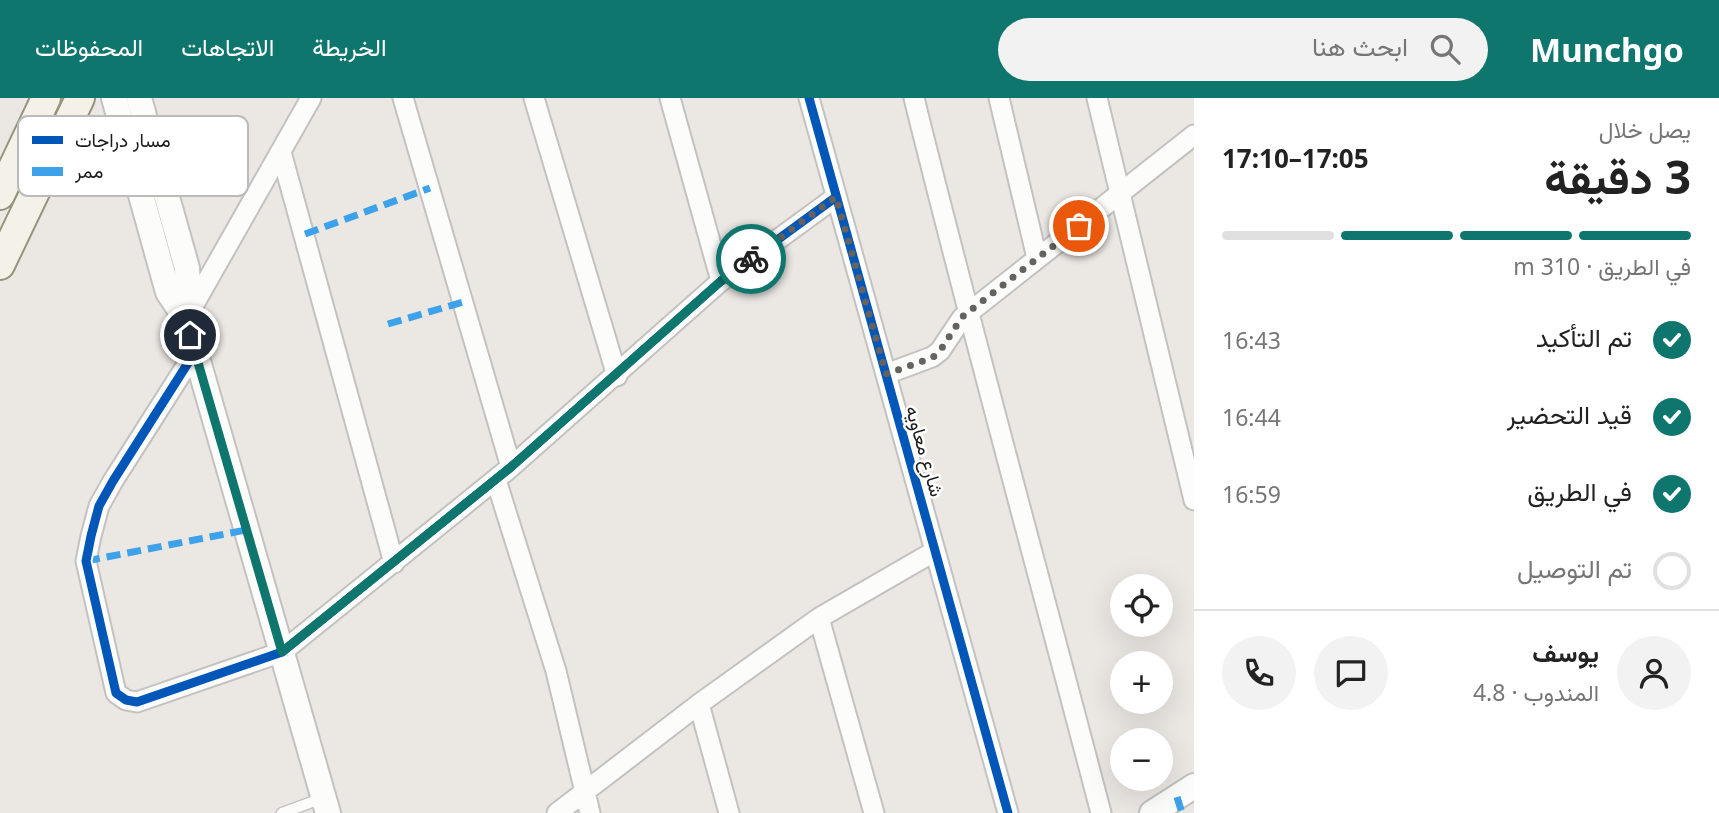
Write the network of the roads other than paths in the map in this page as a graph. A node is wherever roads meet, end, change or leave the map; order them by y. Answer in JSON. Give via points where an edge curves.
{"nodes":[{"id":1,"x":46,"y":98,"type":"edge"},
{"id":2,"x":80,"y":98,"type":"edge"},
{"id":3,"x":114,"y":98,"type":"edge"},
{"id":4,"x":139,"y":98,"type":"edge"},
{"id":5,"x":311,"y":98,"type":"edge"},
{"id":6,"x":403,"y":98,"type":"edge"},
{"id":7,"x":534,"y":98,"type":"edge"},
{"id":8,"x":670,"y":98,"type":"edge"},
{"id":9,"x":808,"y":98,"type":"edge"},
{"id":10,"x":914,"y":98,"type":"edge"},
{"id":11,"x":999,"y":98,"type":"edge"},
{"id":12,"x":1097,"y":98,"type":"edge"},
{"id":13,"x":37,"y":116,"type":"edge"},
{"id":14,"x":71,"y":116,"type":"edge"},
{"id":15,"x":119,"y":116,"type":"edge"},
{"id":16,"x":144,"y":116,"type":"edge"},
{"id":17,"x":1194,"y":135,"type":"edge"},
{"id":18,"x":281,"y":152,"type":"junction"},
{"id":19,"x":18,"y":157,"type":"edge"},
{"id":20,"x":1120,"y":193,"type":"junction"},
{"id":21,"x":0,"y":195,"type":"edge"},
{"id":22,"x":33,"y":196,"type":"edge"},
{"id":23,"x":141,"y":196,"type":"edge"},
{"id":24,"x":167,"y":196,"type":"edge"},
{"id":25,"x":836,"y":197,"type":"junction"},
{"id":26,"x":1037,"y":258,"type":"junction"},
{"id":27,"x":0,"y":265,"type":"edge"},
{"id":28,"x":721,"y":281,"type":"junction"},
{"id":29,"x":970,"y":312,"type":"junction"},
{"id":30,"x":186,"y":319,"type":"junction"},
{"id":31,"x":195,"y":352,"type":"junction"},
{"id":32,"x":886,"y":374,"type":"junction"},
{"id":33,"x":617,"y":376,"type":"junction"},
{"id":34,"x":511,"y":467,"type":"junction"},
{"id":35,"x":496,"y":480,"type":"junction"},
{"id":36,"x":1194,"y":500,"type":"edge"},
{"id":37,"x":935,"y":551,"type":"junction"},
{"id":38,"x":394,"y":563,"type":"junction"},
{"id":39,"x":819,"y":618,"type":"junction"},
{"id":40,"x":282,"y":652,"type":"junction"},
{"id":41,"x":699,"y":704,"type":"junction"},
{"id":42,"x":1194,"y":786,"type":"edge"},
{"id":43,"x":585,"y":791,"type":"junction"},
{"id":44,"x":325,"y":805,"type":"edge"},
{"id":45,"x":282,"y":813,"type":"edge"},
{"id":46,"x":557,"y":813,"type":"edge"},
{"id":47,"x":590,"y":813,"type":"edge"},
{"id":48,"x":729,"y":813,"type":"edge"},
{"id":49,"x":874,"y":813,"type":"edge"},
{"id":50,"x":1008,"y":813,"type":"edge"},
{"id":51,"x":1101,"y":813,"type":"edge"},
{"id":52,"x":1152,"y":813,"type":"edge"}],
"edges":[{"from":1,"to":13,"type":"main road"},
{"from":2,"to":14,"type":"main road"},
{"from":3,"to":15,"type":"street"},
{"from":4,"to":16,"type":"street"},
{"from":5,"to":18,"type":"street"},
{"from":6,"to":34,"type":"street"},
{"from":7,"to":33,"type":"street"},
{"from":8,"to":28,"type":"street"},
{"from":9,"to":25,"type":"street","name":"شارع معاويه"},
{"from":10,"to":29,"type":"street"},
{"from":11,"to":26,"type":"street"},
{"from":12,"to":20,"type":"street"},
{"from":17,"to":20,"type":"street"},
{"from":18,"to":30,"type":"street"},
{"from":18,"to":38,"type":"street"},
{"from":19,"to":21,"type":"main road"},
{"from":20,"to":26,"type":"street"},
{"from":20,"to":36,"type":"street"},
{"from":22,"to":27,"type":"main road"},
{"from":23,"to":30,"type":"street","via":[[168,292]]},
{"from":24,"to":30,"type":"street","via":[[187,268]]},
{"from":25,"to":28,"type":"street"},
{"from":25,"to":32,"type":"street","name":"شارع معاويه"},
{"from":26,"to":29,"type":"street"},
{"from":28,"to":33,"type":"street"},
{"from":29,"to":32,"type":"street","via":[[932,358]]},
{"from":29,"to":51,"type":"street"},
{"from":30,"to":31,"type":"street"},
{"from":31,"to":40,"type":"street"},
{"from":31,"to":40,"type":"street","via":[[113,481],[99,506],[91,536],[86,561],[116,692],[137,702]]},
{"from":32,"to":37,"type":"street","name":"شارع معاويه"},
{"from":33,"to":34,"type":"street"},
{"from":34,"to":35,"type":"street"},
{"from":35,"to":38,"type":"street"},
{"from":35,"to":43,"type":"street","via":[[556,671]]},
{"from":37,"to":39,"type":"street"},
{"from":37,"to":50,"type":"street","name":"شارع معاويه"},
{"from":38,"to":40,"type":"street"},
{"from":39,"to":41,"type":"street"},
{"from":39,"to":49,"type":"street"},
{"from":40,"to":44,"type":"street"},
{"from":41,"to":43,"type":"street"},
{"from":41,"to":48,"type":"street"},
{"from":42,"to":52,"type":"street"},
{"from":43,"to":46,"type":"street"},
{"from":43,"to":47,"type":"street"},
{"from":44,"to":45,"type":"lane"}]}
